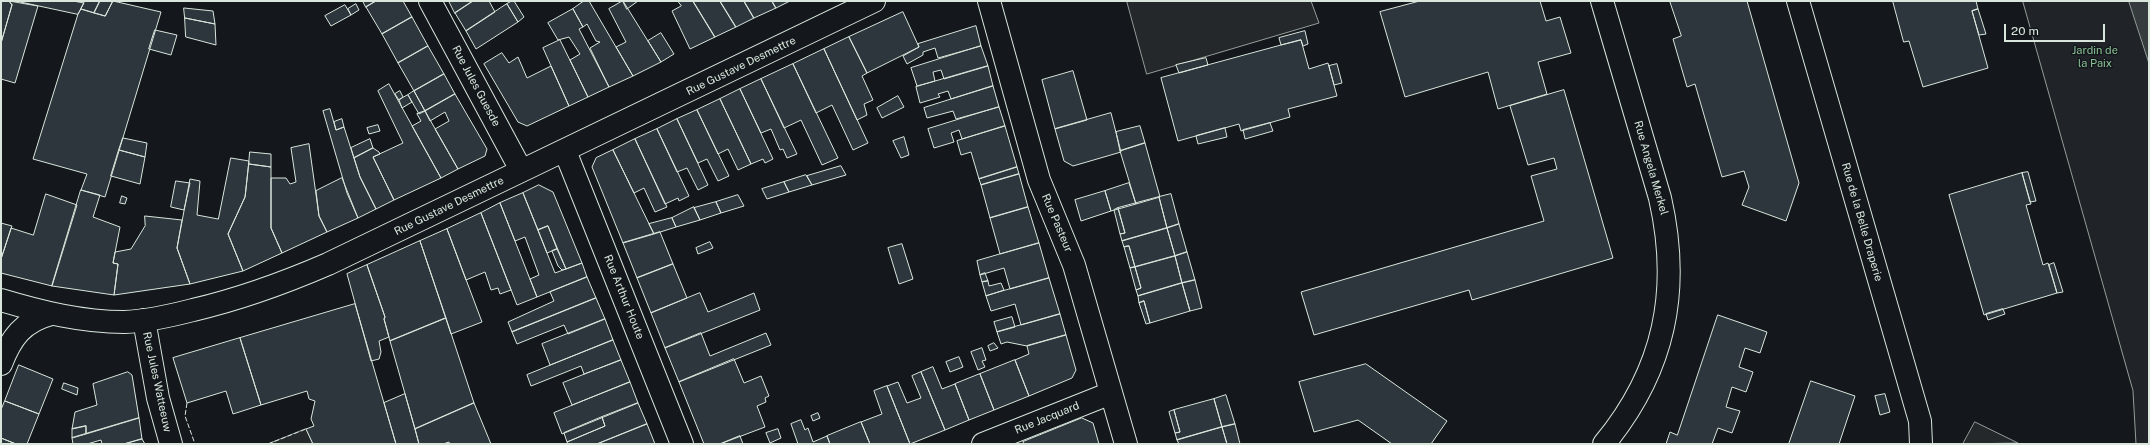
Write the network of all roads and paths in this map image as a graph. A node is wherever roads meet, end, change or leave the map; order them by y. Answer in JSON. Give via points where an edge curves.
{"nodes":[{"id":1,"x":430,"y":1,"type":"edge"},
{"id":2,"x":874,"y":1,"type":"edge"},
{"id":3,"x":989,"y":1,"type":"edge"},
{"id":4,"x":1602,"y":1,"type":"edge"},
{"id":5,"x":1798,"y":1,"type":"edge"},
{"id":6,"x":565,"y":151,"type":"junction"},
{"id":7,"x":521,"y":170,"type":"junction"},
{"id":8,"x":1,"y":300,"type":"edge"},
{"id":9,"x":51,"y":314,"type":"junction"},
{"id":10,"x":144,"y":320,"type":"junction"},
{"id":11,"x":1,"y":364,"type":"edge"},
{"id":12,"x":1112,"y":393,"type":"junction"},
{"id":13,"x":171,"y":444,"type":"edge"},
{"id":14,"x":682,"y":444,"type":"edge"},
{"id":15,"x":983,"y":444,"type":"edge"},
{"id":16,"x":1126,"y":444,"type":"edge"},
{"id":17,"x":1604,"y":444,"type":"edge"},
{"id":18,"x":1921,"y":444,"type":"edge"}],
"edges":[{"from":1,"to":7,"type":"street","name":"Rue Jules Guesde"},
{"from":2,"to":6,"type":"street","name":"Rue Gustave Desmettre"},
{"from":3,"to":12,"type":"street","name":"Rue Pasteur","via":[[1039,180],[1074,265]]},
{"from":4,"to":17,"type":"street","name":"Rue Angela Merkel","via":[[1660,198],[1669,264],[1666,315],[1660,342],[1634,400]]},
{"from":5,"to":18,"type":"street","name":"Rue de la Belle Draperie","via":[[1920,421]]},
{"from":6,"to":7,"type":"street","name":"Rue Gustave Desmettre"},
{"from":6,"to":14,"type":"street","name":"Rue Arthur Houte"},
{"from":7,"to":10,"type":"street","name":"Rue Gustave Desmettre","via":[[335,261],[280,285],[238,299]]},
{"from":8,"to":9,"type":"street","name":"Rue Gustave Desmettre"},
{"from":9,"to":10,"type":"street","name":"Rue Gustave Desmettre","via":[[123,322]]},
{"from":9,"to":11,"type":"street","via":[[39,317],[17,334],[8,345]]},
{"from":10,"to":13,"type":"street","name":"Rue Jules Watteeuw","via":[[158,398]]},
{"from":12,"to":15,"type":"street","name":"Rue Jacquard"},
{"from":12,"to":16,"type":"street","name":"Rue Pasteur"}]}
